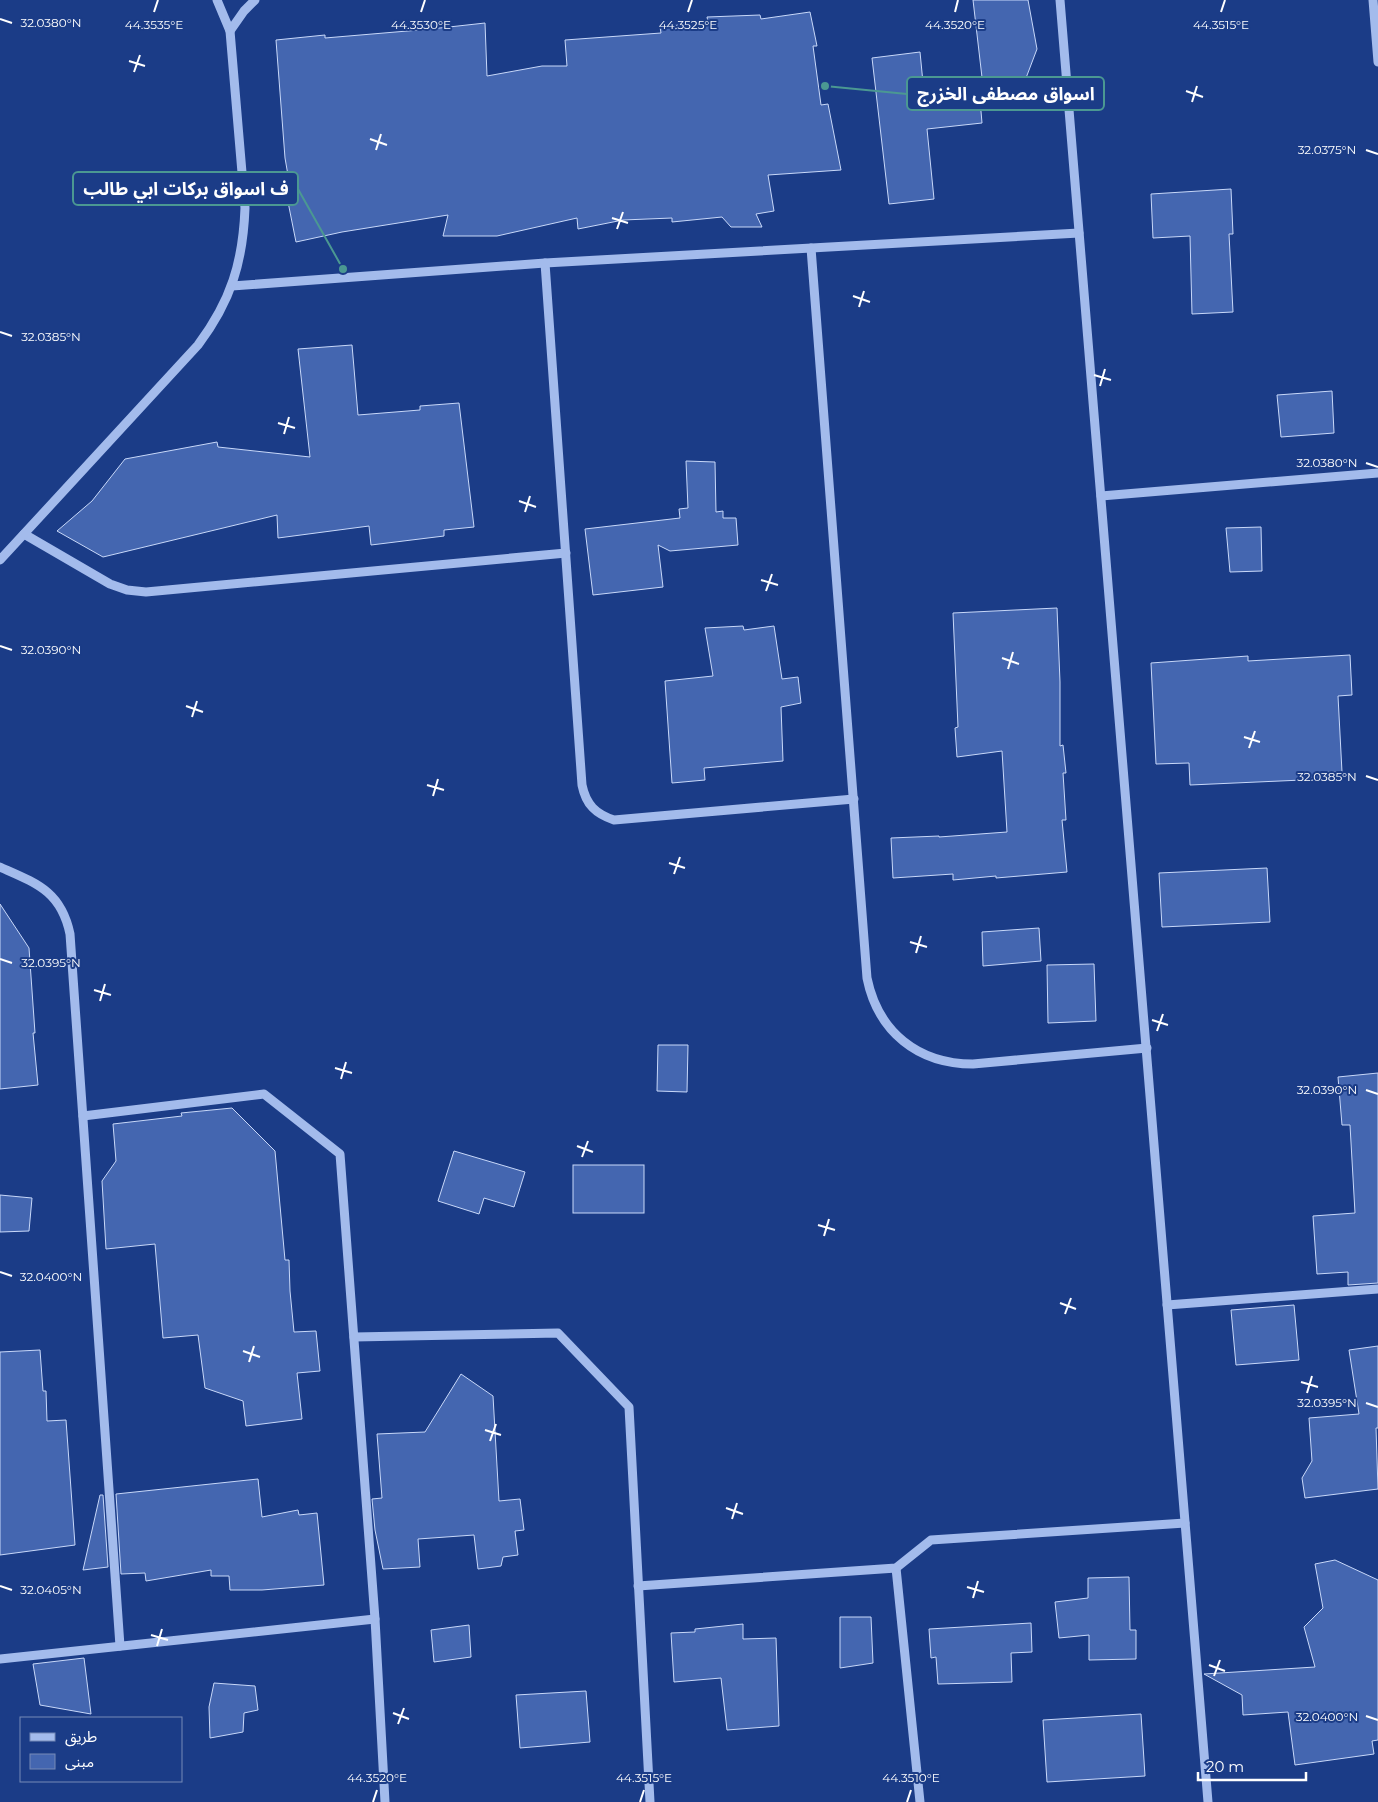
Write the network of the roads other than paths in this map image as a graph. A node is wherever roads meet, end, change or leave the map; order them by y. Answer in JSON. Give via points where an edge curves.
{"nodes":[{"id":1,"x":217,"y":0,"type":"edge"},
{"id":2,"x":254,"y":0,"type":"edge"},
{"id":3,"x":1060,"y":0,"type":"edge"},
{"id":4,"x":1373,"y":0,"type":"edge"},
{"id":5,"x":230,"y":31,"type":"junction"},
{"id":6,"x":1378,"y":62,"type":"edge"},
{"id":7,"x":1079,"y":233,"type":"junction"},
{"id":8,"x":811,"y":248,"type":"junction"},
{"id":9,"x":545,"y":263,"type":"junction"},
{"id":10,"x":232,"y":286,"type":"junction"},
{"id":11,"x":1378,"y":473,"type":"edge"},
{"id":12,"x":1100,"y":496,"type":"junction"},
{"id":13,"x":24,"y":534,"type":"junction"},
{"id":14,"x":566,"y":553,"type":"junction"},
{"id":15,"x":0,"y":560,"type":"edge"},
{"id":16,"x":854,"y":799,"type":"junction"},
{"id":17,"x":0,"y":867,"type":"edge"},
{"id":18,"x":1147,"y":1048,"type":"junction"},
{"id":19,"x":83,"y":1116,"type":"junction"},
{"id":20,"x":1378,"y":1289,"type":"edge"},
{"id":21,"x":1167,"y":1305,"type":"junction"},
{"id":22,"x":354,"y":1337,"type":"junction"},
{"id":23,"x":1185,"y":1523,"type":"junction"},
{"id":24,"x":896,"y":1568,"type":"junction"},
{"id":25,"x":638,"y":1586,"type":"junction"},
{"id":26,"x":375,"y":1619,"type":"junction"},
{"id":27,"x":120,"y":1646,"type":"junction"},
{"id":28,"x":0,"y":1659,"type":"edge"},
{"id":29,"x":385,"y":1802,"type":"edge"},
{"id":30,"x":650,"y":1802,"type":"edge"},
{"id":31,"x":920,"y":1802,"type":"edge"},
{"id":32,"x":1208,"y":1802,"type":"edge"}],
"edges":[{"from":1,"to":5,"type":"street"},
{"from":2,"to":5,"type":"street"},
{"from":3,"to":7,"type":"street"},
{"from":4,"to":6,"type":"street"},
{"from":5,"to":10,"type":"street","via":[[244,208],[240,261]]},
{"from":7,"to":8,"type":"street"},
{"from":7,"to":12,"type":"street"},
{"from":8,"to":9,"type":"street"},
{"from":8,"to":16,"type":"street"},
{"from":9,"to":10,"type":"street"},
{"from":9,"to":14,"type":"street"},
{"from":10,"to":13,"type":"street","via":[[212,327],[198,345]]},
{"from":11,"to":12,"type":"street"},
{"from":12,"to":18,"type":"street"},
{"from":13,"to":14,"type":"street","via":[[110,584],[146,592]]},
{"from":13,"to":15,"type":"street"},
{"from":14,"to":16,"type":"street","via":[[582,785],[584,795],[596,812],[614,820],[625,820]]},
{"from":16,"to":18,"type":"street","via":[[870,993],[886,1022],[912,1049],[942,1061],[974,1064]]},
{"from":17,"to":19,"type":"street","via":[[51,894],[67,920]]},
{"from":18,"to":21,"type":"street"},
{"from":19,"to":22,"type":"street","via":[[264,1094],[340,1154]]},
{"from":19,"to":27,"type":"street"},
{"from":20,"to":21,"type":"street"},
{"from":21,"to":23,"type":"street"},
{"from":22,"to":25,"type":"street","via":[[558,1334],[629,1407]]},
{"from":22,"to":26,"type":"street"},
{"from":23,"to":24,"type":"street","via":[[930,1540]]},
{"from":23,"to":32,"type":"street"},
{"from":24,"to":25,"type":"street"},
{"from":24,"to":31,"type":"street"},
{"from":25,"to":30,"type":"street"},
{"from":26,"to":27,"type":"street"},
{"from":26,"to":29,"type":"street"},
{"from":27,"to":28,"type":"street"}]}
